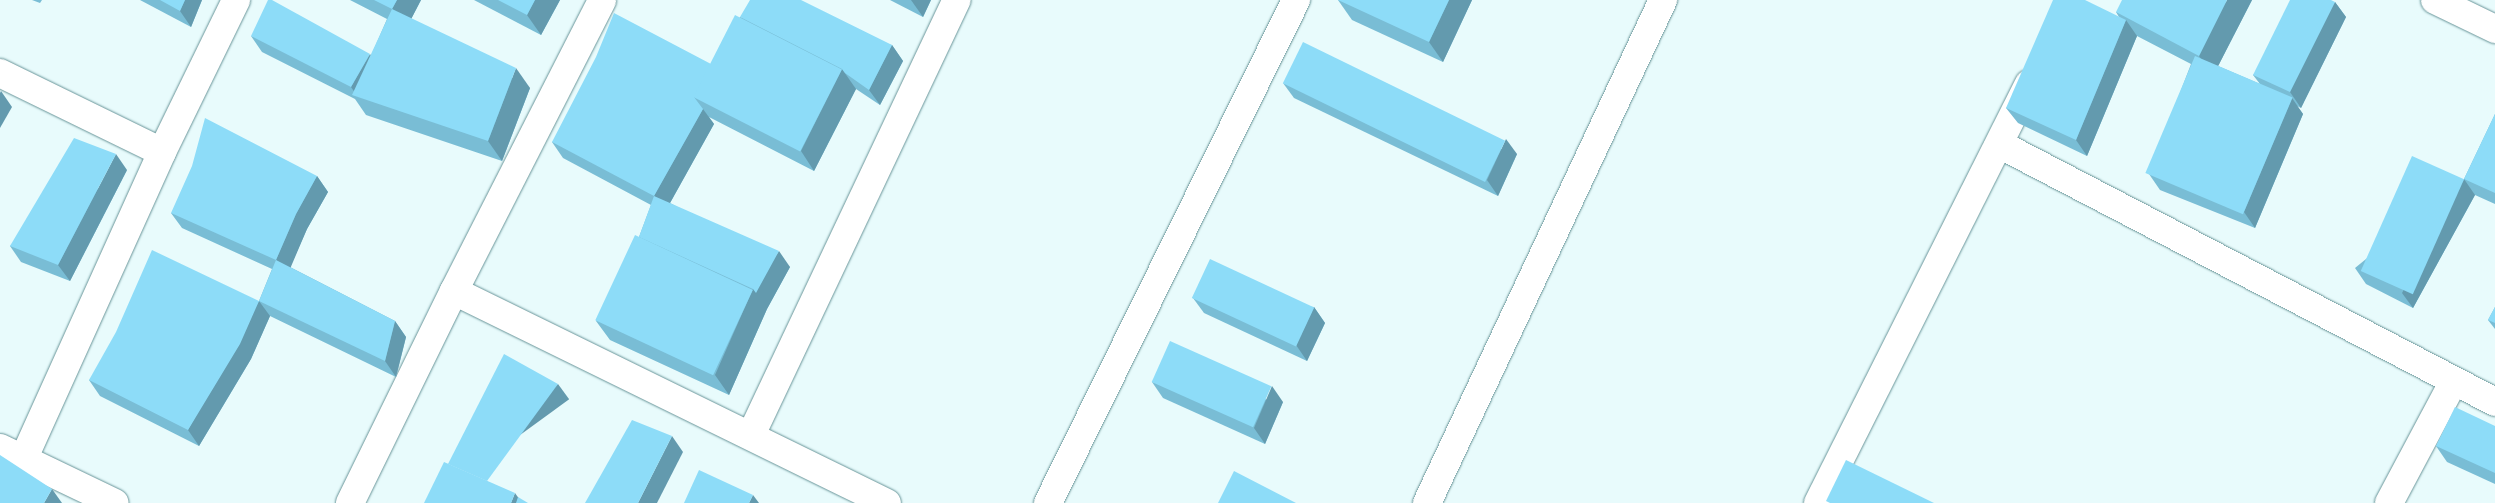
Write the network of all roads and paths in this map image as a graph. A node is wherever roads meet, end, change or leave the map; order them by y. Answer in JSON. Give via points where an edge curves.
{"nodes":[{"id":1,"x":236,"y":0,"type":"edge"},
{"id":2,"x":602,"y":0,"type":"edge"},
{"id":3,"x":957,"y":0,"type":"edge"},
{"id":4,"x":1296,"y":0,"type":"edge"},
{"id":5,"x":1663,"y":0,"type":"edge"},
{"id":6,"x":2436,"y":0,"type":"edge"},
{"id":7,"x":2495,"y":30,"type":"edge"},
{"id":8,"x":2039,"y":65,"type":"edge"},
{"id":9,"x":0,"y":72,"type":"edge"},
{"id":10,"x":1999,"y":144,"type":"junction"},
{"id":11,"x":162,"y":152,"type":"junction"},
{"id":12,"x":454,"y":291,"type":"junction"},
{"id":13,"x":2454,"y":380,"type":"junction"},
{"id":14,"x":2495,"y":402,"type":"edge"},
{"id":15,"x":751,"y":435,"type":"junction"},
{"id":16,"x":12,"y":454,"type":"edge"},
{"id":17,"x":115,"y":503,"type":"edge"},
{"id":18,"x":350,"y":503,"type":"edge"},
{"id":19,"x":887,"y":503,"type":"edge"},
{"id":20,"x":1048,"y":503,"type":"edge"},
{"id":21,"x":1427,"y":503,"type":"edge"},
{"id":22,"x":1818,"y":503,"type":"edge"},
{"id":23,"x":2389,"y":503,"type":"edge"}],
"edges":[{"from":1,"to":11,"type":"street"},
{"from":2,"to":12,"type":"street"},
{"from":3,"to":15,"type":"street"},
{"from":4,"to":20,"type":"street"},
{"from":5,"to":21,"type":"street"},
{"from":6,"to":7,"type":"street"},
{"from":8,"to":10,"type":"street"},
{"from":9,"to":11,"type":"street"},
{"from":10,"to":13,"type":"street"},
{"from":10,"to":22,"type":"street"},
{"from":11,"to":16,"type":"street"},
{"from":12,"to":15,"type":"street"},
{"from":12,"to":18,"type":"street"},
{"from":13,"to":14,"type":"street"},
{"from":13,"to":23,"type":"street"},
{"from":15,"to":19,"type":"street"},
{"from":16,"to":17,"type":"street"}]}
